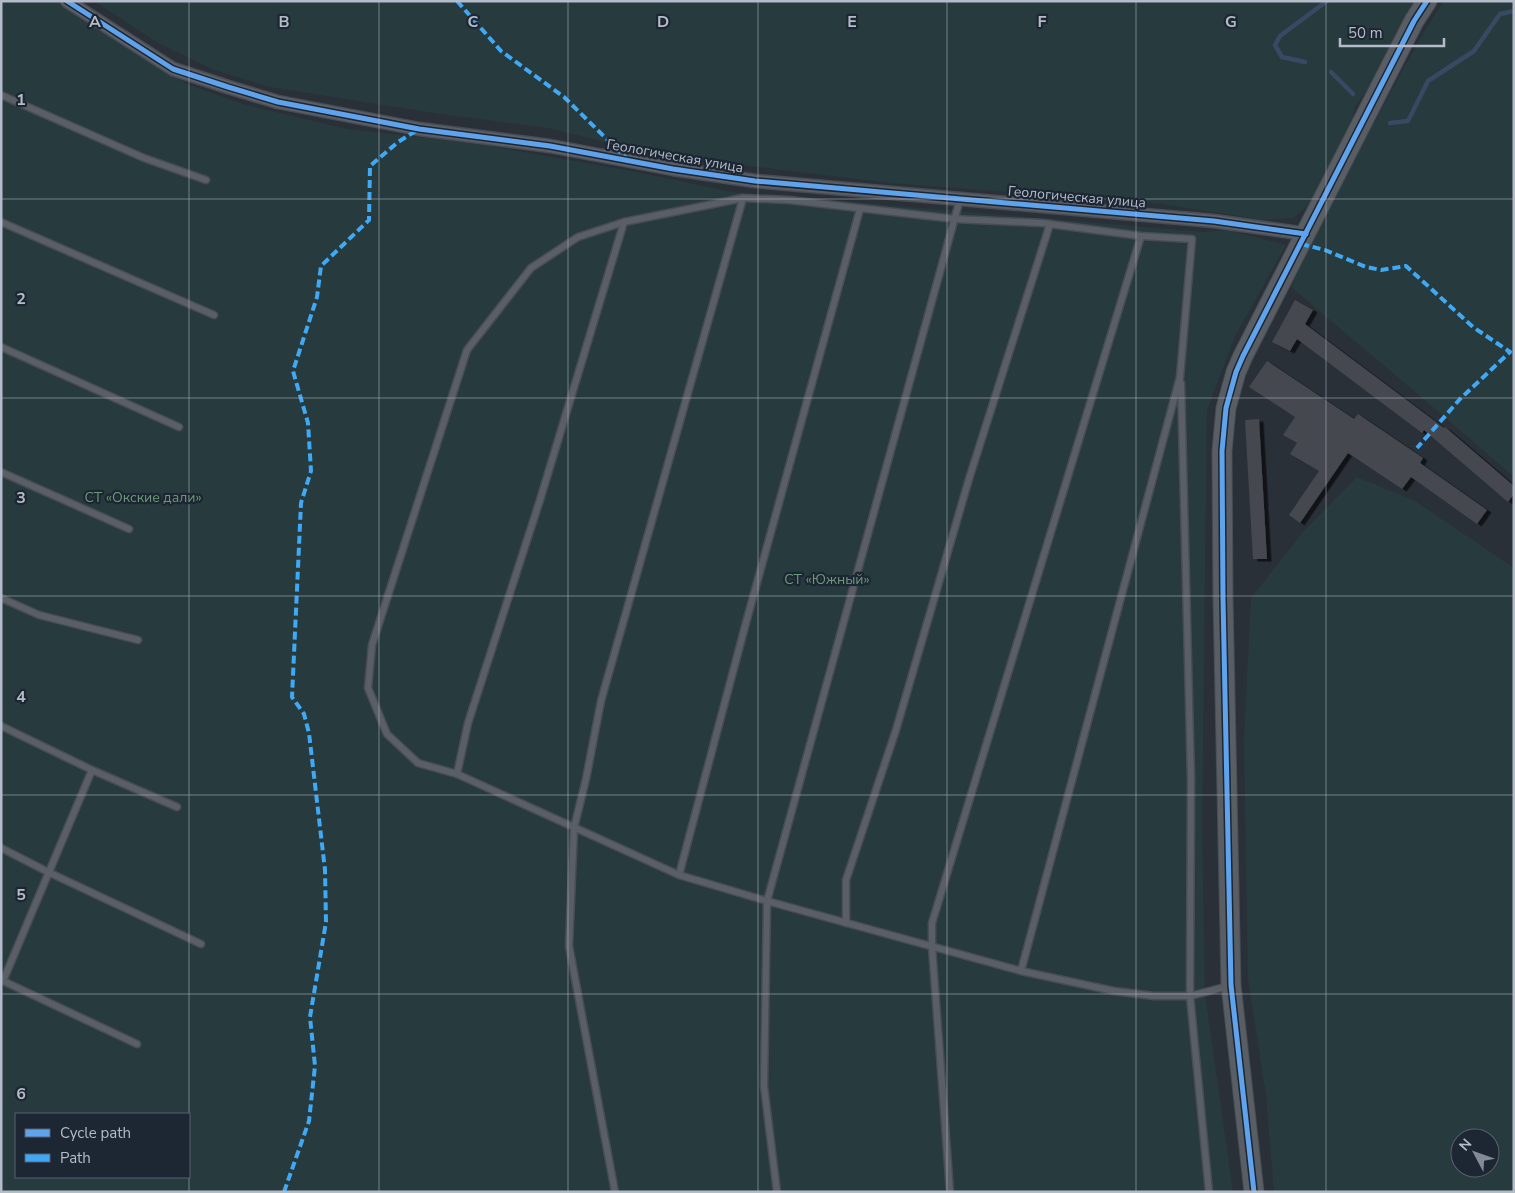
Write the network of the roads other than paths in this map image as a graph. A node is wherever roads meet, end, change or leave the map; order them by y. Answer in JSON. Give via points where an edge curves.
{"nodes":[{"id":1,"x":67,"y":1,"type":"edge"},
{"id":2,"x":1426,"y":1,"type":"edge"},
{"id":3,"x":1,"y":96,"type":"edge"},
{"id":4,"x":206,"y":180,"type":"dead end"},
{"id":5,"x":742,"y":198,"type":"junction"},
{"id":6,"x":960,"y":199,"type":"junction"},
{"id":7,"x":860,"y":209,"type":"junction"},
{"id":8,"x":955,"y":219,"type":"junction"},
{"id":9,"x":1,"y":222,"type":"edge"},
{"id":10,"x":624,"y":222,"type":"junction"},
{"id":11,"x":1050,"y":224,"type":"junction"},
{"id":12,"x":1306,"y":234,"type":"junction"},
{"id":13,"x":1141,"y":236,"type":"junction"},
{"id":14,"x":214,"y":315,"type":"dead end"},
{"id":15,"x":1,"y":346,"type":"edge"},
{"id":16,"x":1180,"y":377,"type":"junction"},
{"id":17,"x":179,"y":427,"type":"dead end"},
{"id":18,"x":1,"y":472,"type":"edge"},
{"id":19,"x":129,"y":529,"type":"dead end"},
{"id":20,"x":1,"y":598,"type":"edge"},
{"id":21,"x":138,"y":640,"type":"dead end"},
{"id":22,"x":1,"y":726,"type":"edge"},
{"id":23,"x":92,"y":770,"type":"junction"},
{"id":24,"x":457,"y":774,"type":"junction"},
{"id":25,"x":177,"y":807,"type":"dead end"},
{"id":26,"x":574,"y":828,"type":"junction"},
{"id":27,"x":1,"y":848,"type":"edge"},
{"id":28,"x":48,"y":872,"type":"junction"},
{"id":29,"x":679,"y":875,"type":"junction"},
{"id":30,"x":767,"y":901,"type":"junction"},
{"id":31,"x":846,"y":923,"type":"junction"},
{"id":32,"x":201,"y":944,"type":"dead end"},
{"id":33,"x":932,"y":947,"type":"junction"},
{"id":34,"x":1021,"y":971,"type":"junction"},
{"id":35,"x":2,"y":980,"type":"edge"},
{"id":36,"x":1231,"y":985,"type":"junction"},
{"id":37,"x":1190,"y":996,"type":"junction"},
{"id":38,"x":137,"y":1044,"type":"dead end"},
{"id":39,"x":615,"y":1192,"type":"edge"},
{"id":40,"x":778,"y":1192,"type":"edge"},
{"id":41,"x":950,"y":1192,"type":"edge"},
{"id":42,"x":1210,"y":1192,"type":"edge"},
{"id":43,"x":1254,"y":1192,"type":"edge"}],
"edges":[{"from":1,"to":6,"type":"street","name":"Геологическая улица","via":[[173,69],[278,102],[419,129],[550,146],[746,180]]},
{"from":2,"to":12,"type":"street"},
{"from":3,"to":4,"type":"lane","via":[[144,158]]},
{"from":5,"to":7,"type":"lane"},
{"from":5,"to":10,"type":"lane"},
{"from":5,"to":26,"type":"lane","via":[[602,701]]},
{"from":6,"to":8,"type":"lane"},
{"from":6,"to":12,"type":"street","name":"Геологическая улица","via":[[1214,221]]},
{"from":7,"to":8,"type":"lane"},
{"from":7,"to":29,"type":"lane"},
{"from":8,"to":11,"type":"lane"},
{"from":8,"to":30,"type":"lane"},
{"from":9,"to":14,"type":"lane"},
{"from":10,"to":24,"type":"lane","via":[[468,723]]},
{"from":10,"to":24,"type":"lane","via":[[578,237],[531,268],[467,350],[372,645],[368,688],[387,734],[418,763]]},
{"from":11,"to":13,"type":"lane"},
{"from":11,"to":31,"type":"lane","via":[[969,479],[896,730],[846,880]]},
{"from":12,"to":36,"type":"street","via":[[1236,372],[1226,408],[1222,451],[1223,588]]},
{"from":13,"to":16,"type":"lane","via":[[1192,239]]},
{"from":13,"to":33,"type":"lane","via":[[932,923]]},
{"from":15,"to":17,"type":"lane"},
{"from":16,"to":34,"type":"lane"},
{"from":16,"to":37,"type":"lane","via":[[1192,779]]},
{"from":18,"to":19,"type":"lane"},
{"from":20,"to":21,"type":"lane","via":[[39,615]]},
{"from":22,"to":23,"type":"lane"},
{"from":23,"to":25,"type":"lane"},
{"from":23,"to":28,"type":"lane"},
{"from":24,"to":26,"type":"lane"},
{"from":26,"to":29,"type":"lane"},
{"from":26,"to":39,"type":"lane","via":[[569,946]]},
{"from":27,"to":28,"type":"lane"},
{"from":28,"to":32,"type":"lane"},
{"from":28,"to":35,"type":"lane"},
{"from":29,"to":30,"type":"lane"},
{"from":30,"to":31,"type":"lane"},
{"from":30,"to":40,"type":"lane","via":[[764,1086]]},
{"from":31,"to":33,"type":"lane"},
{"from":33,"to":34,"type":"lane"},
{"from":33,"to":41,"type":"lane"},
{"from":34,"to":37,"type":"lane","via":[[1114,991]]},
{"from":35,"to":38,"type":"lane"},
{"from":36,"to":37,"type":"lane"},
{"from":36,"to":43,"type":"street"},
{"from":37,"to":42,"type":"lane"}]}
